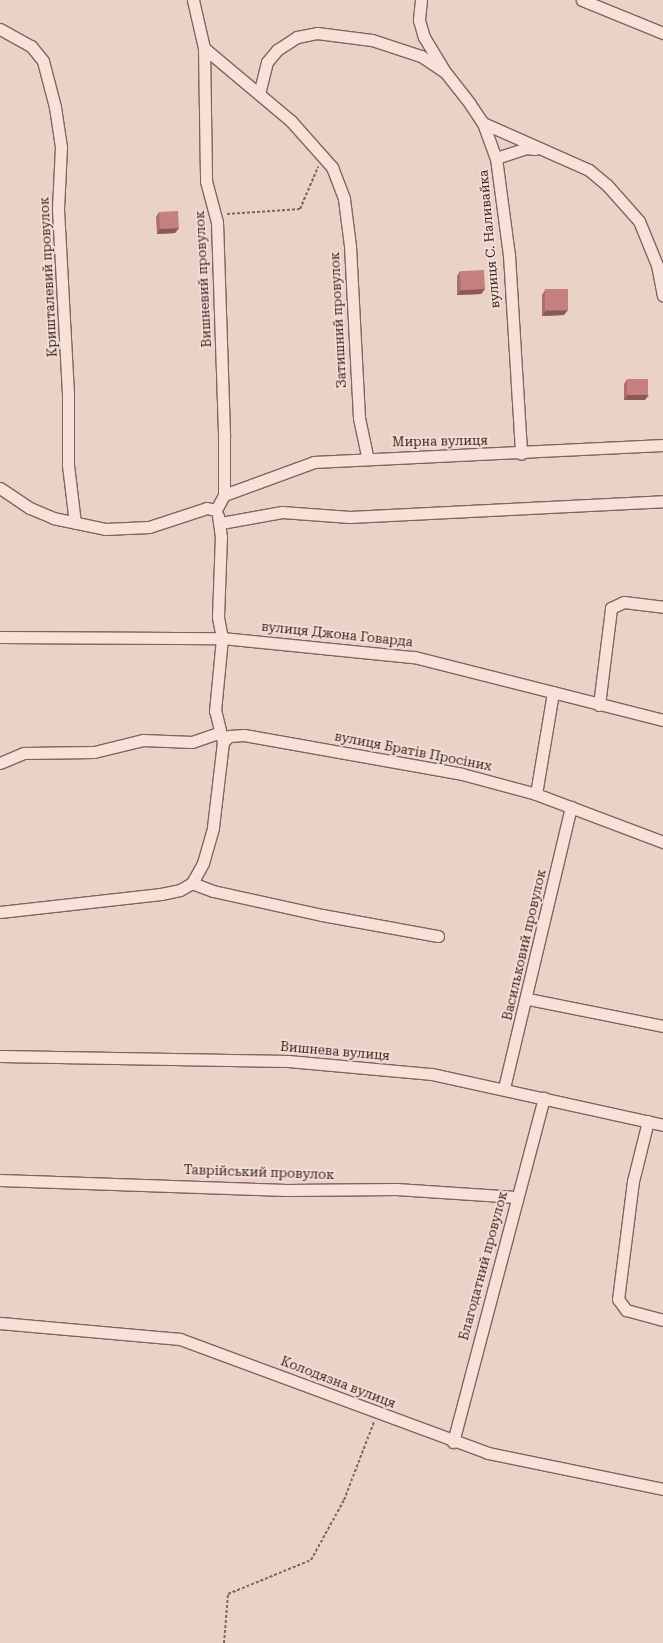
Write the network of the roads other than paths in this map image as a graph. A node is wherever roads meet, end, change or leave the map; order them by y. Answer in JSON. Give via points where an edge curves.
{"nodes":[{"id":1,"x":193,"y":0,"type":"edge"},
{"id":2,"x":421,"y":0,"type":"edge"},
{"id":3,"x":582,"y":0,"type":"edge"},
{"id":4,"x":0,"y":29,"type":"edge"},
{"id":5,"x":663,"y":32,"type":"edge"},
{"id":6,"x":204,"y":48,"type":"junction"},
{"id":7,"x":446,"y":73,"type":"junction"},
{"id":8,"x":260,"y":94,"type":"junction"},
{"id":9,"x":483,"y":123,"type":"junction"},
{"id":10,"x":541,"y":150,"type":"junction"},
{"id":11,"x":496,"y":158,"type":"junction"},
{"id":12,"x":663,"y":295,"type":"edge"},
{"id":13,"x":663,"y":445,"type":"edge"},
{"id":14,"x":521,"y":454,"type":"junction"},
{"id":15,"x":367,"y":457,"type":"junction"},
{"id":16,"x":0,"y":488,"type":"edge"},
{"id":17,"x":224,"y":495,"type":"junction"},
{"id":18,"x":663,"y":500,"type":"edge"},
{"id":19,"x":216,"y":510,"type":"junction"},
{"id":20,"x":75,"y":523,"type":"junction"},
{"id":21,"x":221,"y":523,"type":"junction"},
{"id":22,"x":663,"y":607,"type":"edge"},
{"id":23,"x":0,"y":637,"type":"edge"},
{"id":24,"x":222,"y":638,"type":"junction"},
{"id":25,"x":554,"y":692,"type":"junction"},
{"id":26,"x":599,"y":705,"type":"junction"},
{"id":27,"x":663,"y":720,"type":"edge"},
{"id":28,"x":220,"y":737,"type":"junction"},
{"id":29,"x":0,"y":763,"type":"edge"},
{"id":30,"x":536,"y":794,"type":"junction"},
{"id":31,"x":571,"y":806,"type":"junction"},
{"id":32,"x":663,"y":842,"type":"edge"},
{"id":33,"x":192,"y":883,"type":"junction"},
{"id":34,"x":0,"y":912,"type":"edge"},
{"id":35,"x":438,"y":936,"type":"dead end"},
{"id":36,"x":528,"y":999,"type":"junction"},
{"id":37,"x":663,"y":1026,"type":"edge"},
{"id":38,"x":0,"y":1056,"type":"edge"},
{"id":39,"x":504,"y":1088,"type":"junction"},
{"id":40,"x":544,"y":1098,"type":"junction"},
{"id":41,"x":648,"y":1121,"type":"junction"},
{"id":42,"x":663,"y":1124,"type":"edge"},
{"id":43,"x":0,"y":1180,"type":"edge"},
{"id":44,"x":516,"y":1197,"type":"junction"},
{"id":45,"x":663,"y":1320,"type":"edge"},
{"id":46,"x":0,"y":1323,"type":"edge"},
{"id":47,"x":453,"y":1442,"type":"junction"},
{"id":48,"x":663,"y":1489,"type":"edge"}],
"edges":[{"from":1,"to":6,"type":"street","name":"Вишневий провулок"},
{"from":2,"to":7,"type":"street","via":[[419,20],[424,37]]},
{"from":3,"to":5,"type":"street"},
{"from":4,"to":20,"type":"street","name":"Кришталевий провулок","via":[[31,46],[43,62],[55,107],[61,147],[58,209],[68,395],[68,465]]},
{"from":6,"to":8,"type":"street","name":"Затишний провулок"},
{"from":6,"to":17,"type":"street","name":"Вишневий провулок","via":[[206,181],[217,222]]},
{"from":7,"to":8,"type":"street","name":"вулиця С. Наливайка","via":[[421,56],[372,40],[317,33],[297,38],[277,50],[267,62]]},
{"from":7,"to":9,"type":"street","name":"вулиця С. Наливайка"},
{"from":8,"to":15,"type":"street","name":"Затишний провулок","via":[[311,140],[327,160],[344,206],[354,286],[359,418]]},
{"from":9,"to":10,"type":"street"},
{"from":9,"to":11,"type":"street","name":"вулиця С. Наливайка"},
{"from":10,"to":11,"type":"street","via":[[526,148]]},
{"from":10,"to":12,"type":"street","via":[[589,170],[626,203],[639,221],[651,246]]},
{"from":11,"to":14,"type":"street","name":"вулиця С. Наливайка","via":[[508,255]]},
{"from":13,"to":14,"type":"street","name":"Мирна вулиця"},
{"from":14,"to":15,"type":"street","name":"Мирна вулиця"},
{"from":15,"to":17,"type":"street","name":"Мирна вулиця","via":[[314,462]]},
{"from":16,"to":20,"type":"street","via":[[30,508]]},
{"from":17,"to":19,"type":"street","name":"Вишневий провулок"},
{"from":18,"to":21,"type":"street","via":[[350,517],[282,512]]},
{"from":19,"to":20,"type":"street","via":[[207,508],[149,527],[105,529]]},
{"from":19,"to":21,"type":"street"},
{"from":21,"to":24,"type":"street","via":[[218,617]]},
{"from":22,"to":26,"type":"street","via":[[624,602],[611,608]]},
{"from":23,"to":24,"type":"street","name":"вулиця Джона Говарда"},
{"from":24,"to":25,"type":"street","name":"вулиця Джона Говарда","via":[[414,657]]},
{"from":24,"to":28,"type":"street","via":[[215,711]]},
{"from":25,"to":26,"type":"street","name":"вулиця Джона Говарда"},
{"from":25,"to":30,"type":"street"},
{"from":26,"to":27,"type":"street","name":"вулиця Джона Говарда"},
{"from":28,"to":29,"type":"street","name":"вулиця Братів Просіних","via":[[192,742],[143,740],[94,752],[24,753]]},
{"from":28,"to":30,"type":"street","name":"вулиця Братів Просіних","via":[[244,735],[462,774]]},
{"from":28,"to":33,"type":"street","via":[[213,827],[203,863]]},
{"from":30,"to":31,"type":"street","name":"вулиця Братів Просіних"},
{"from":31,"to":32,"type":"street","name":"вулиця Братів Просіних"},
{"from":31,"to":36,"type":"street","name":"Васильковий провулок"},
{"from":33,"to":34,"type":"street","via":[[180,890],[161,894]]},
{"from":33,"to":35,"type":"street","via":[[213,891],[322,915]]},
{"from":36,"to":37,"type":"street"},
{"from":36,"to":39,"type":"street","name":"Васильковий провулок"},
{"from":38,"to":39,"type":"street","name":"Вишнева вулиця","via":[[288,1062],[432,1074]]},
{"from":39,"to":40,"type":"street","name":"Вишнева вулиця"},
{"from":40,"to":41,"type":"street","name":"Вишнева вулиця"},
{"from":40,"to":44,"type":"street","name":"Благодатний провулок"},
{"from":41,"to":42,"type":"street","name":"Вишнева вулиця"},
{"from":41,"to":45,"type":"street","via":[[633,1181],[618,1299],[626,1310]]},
{"from":43,"to":44,"type":"street","name":"Таврійський провулок","via":[[286,1190],[396,1189]]},
{"from":44,"to":47,"type":"street","name":"Благодатний провулок"},
{"from":46,"to":47,"type":"street","name":"Колодязна вулиця","via":[[180,1339]]},
{"from":47,"to":48,"type":"street","name":"Колодязна вулиця","via":[[488,1453]]}]}
